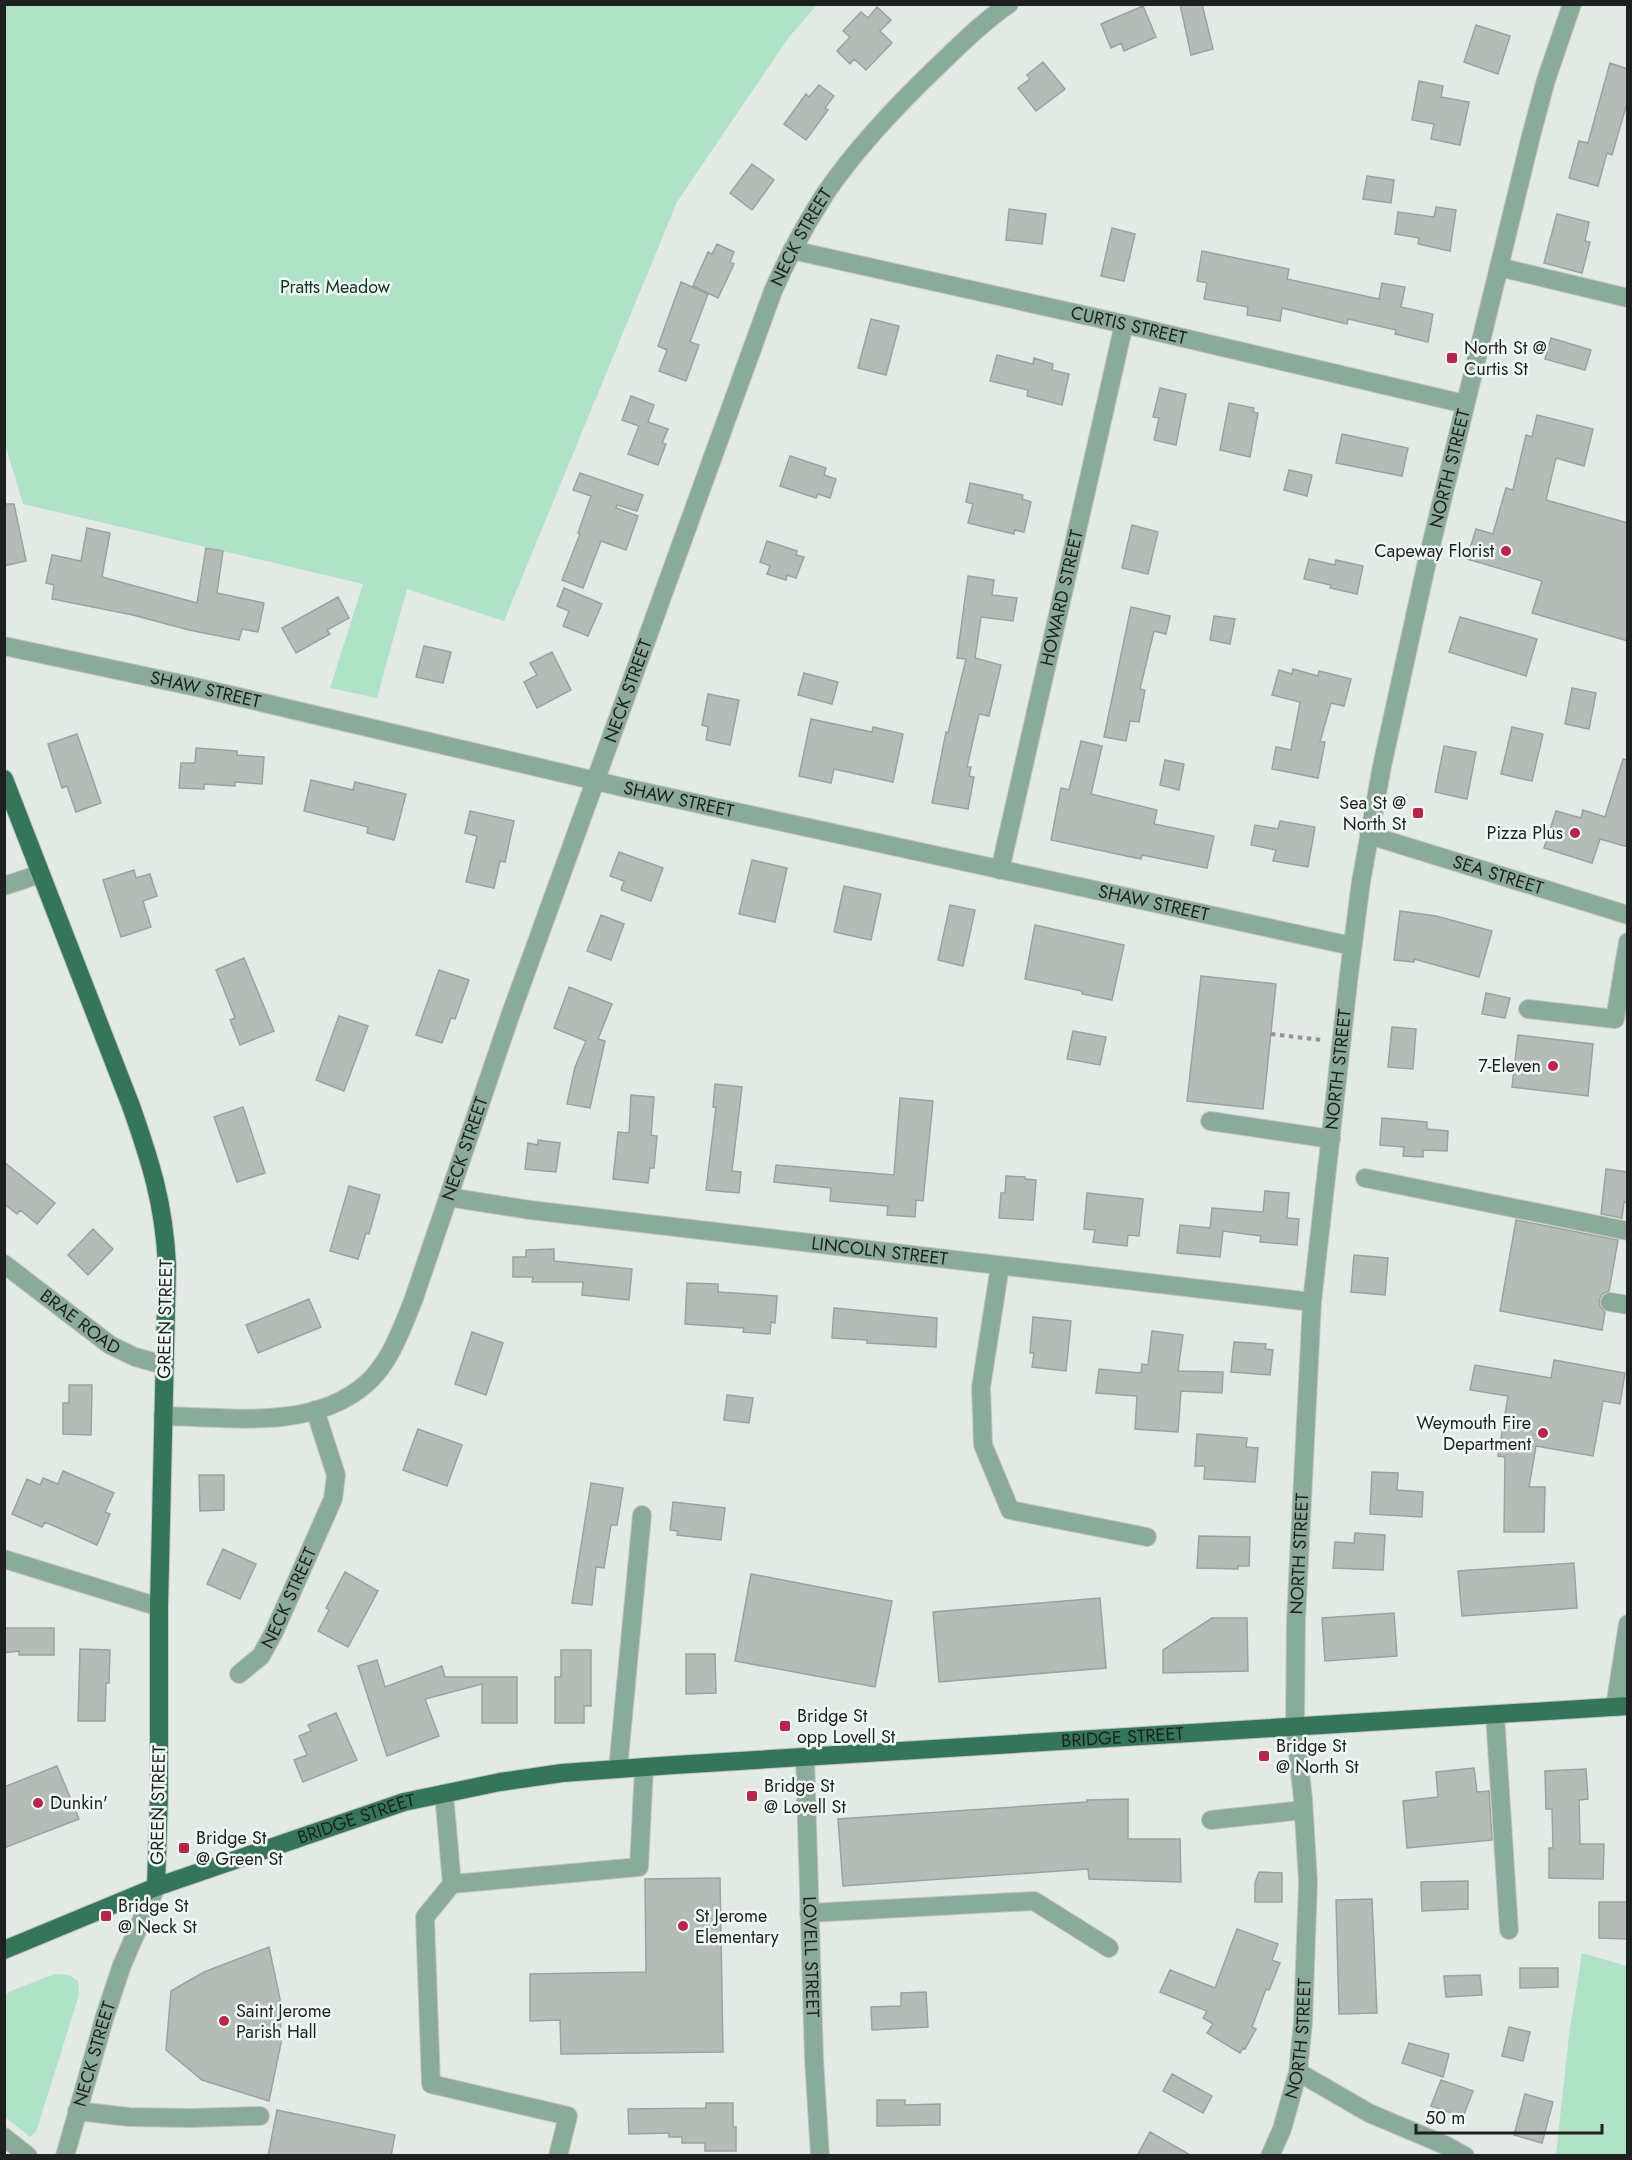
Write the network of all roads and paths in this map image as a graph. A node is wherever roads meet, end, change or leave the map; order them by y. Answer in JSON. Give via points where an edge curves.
{"nodes":[{"id":1,"x":1010,"y":4,"type":"edge"},
{"id":2,"x":1572,"y":4,"type":"edge"},
{"id":3,"x":792,"y":250,"type":"junction"},
{"id":4,"x":1499,"y":267,"type":"junction"},
{"id":5,"x":1628,"y":298,"type":"edge"},
{"id":6,"x":1124,"y":324,"type":"junction"},
{"id":7,"x":1466,"y":404,"type":"junction"},
{"id":8,"x":4,"y":646,"type":"edge"},
{"id":9,"x":4,"y":779,"type":"edge"},
{"id":10,"x":597,"y":781,"type":"junction"},
{"id":11,"x":1369,"y":835,"type":"junction"},
{"id":12,"x":1000,"y":870,"type":"junction"},
{"id":13,"x":40,"y":874,"type":"junction"},
{"id":14,"x":4,"y":886,"type":"edge"},
{"id":15,"x":1628,"y":915,"type":"edge"},
{"id":16,"x":1628,"y":942,"type":"edge"},
{"id":17,"x":1352,"y":946,"type":"junction"},
{"id":18,"x":1528,"y":1010,"type":"dead end"},
{"id":19,"x":1271,"y":1034,"type":"dead end"},
{"id":20,"x":1341,"y":1042,"type":"junction"},
{"id":21,"x":1210,"y":1121,"type":"dead end"},
{"id":22,"x":1331,"y":1139,"type":"junction"},
{"id":23,"x":1365,"y":1178,"type":"dead end"},
{"id":24,"x":448,"y":1197,"type":"junction"},
{"id":25,"x":1628,"y":1231,"type":"edge"},
{"id":26,"x":4,"y":1264,"type":"edge"},
{"id":27,"x":1000,"y":1266,"type":"junction"},
{"id":28,"x":1312,"y":1302,"type":"junction"},
{"id":29,"x":164,"y":1365,"type":"junction"},
{"id":30,"x":315,"y":1410,"type":"junction"},
{"id":31,"x":163,"y":1416,"type":"junction"},
{"id":32,"x":642,"y":1515,"type":"dead end"},
{"id":33,"x":1147,"y":1537,"type":"dead end"},
{"id":34,"x":7,"y":1562,"type":"edge"},
{"id":35,"x":159,"y":1607,"type":"junction"},
{"id":36,"x":1628,"y":1624,"type":"edge"},
{"id":37,"x":239,"y":1674,"type":"dead end"},
{"id":38,"x":1621,"y":1706,"type":"edge"},
{"id":39,"x":1495,"y":1715,"type":"junction"},
{"id":40,"x":1295,"y":1726,"type":"junction"},
{"id":41,"x":805,"y":1757,"type":"junction"},
{"id":42,"x":644,"y":1767,"type":"junction"},
{"id":43,"x":618,"y":1769,"type":"junction"},
{"id":44,"x":444,"y":1794,"type":"junction"},
{"id":45,"x":1304,"y":1810,"type":"junction"},
{"id":46,"x":1211,"y":1820,"type":"dead end"},
{"id":47,"x":452,"y":1884,"type":"junction"},
{"id":48,"x":156,"y":1887,"type":"junction"},
{"id":49,"x":809,"y":1913,"type":"junction"},
{"id":50,"x":1509,"y":1930,"type":"dead end"},
{"id":51,"x":1109,"y":1948,"type":"dead end"},
{"id":52,"x":4,"y":1950,"type":"edge"},
{"id":53,"x":1298,"y":2072,"type":"junction"},
{"id":54,"x":77,"y":2111,"type":"junction"},
{"id":55,"x":260,"y":2115,"type":"dead end"},
{"id":56,"x":4,"y":2137,"type":"edge"},
{"id":57,"x":27,"y":2156,"type":"edge"},
{"id":58,"x":65,"y":2156,"type":"edge"},
{"id":59,"x":558,"y":2156,"type":"edge"},
{"id":60,"x":820,"y":2156,"type":"edge"},
{"id":61,"x":1270,"y":2156,"type":"edge"},
{"id":62,"x":1465,"y":2156,"type":"edge"}],
"edges":[{"from":1,"to":3,"type":"street","name":"NECK STREET","via":[[916,86],[826,193]]},
{"from":2,"to":4,"type":"street","name":"NORTH STREET","via":[[1543,91]]},
{"from":3,"to":6,"type":"street","name":"CURTIS STREET"},
{"from":3,"to":10,"type":"street","name":"NECK STREET","via":[[756,336]]},
{"from":4,"to":5,"type":"street"},
{"from":4,"to":7,"type":"street","name":"NORTH STREET"},
{"from":6,"to":7,"type":"street","name":"CURTIS STREET"},
{"from":6,"to":12,"type":"street","name":"HOWARD STREET"},
{"from":7,"to":11,"type":"street","name":"NORTH STREET","via":[[1426,566]]},
{"from":8,"to":10,"type":"street","name":"SHAW STREET","via":[[207,689]]},
{"from":9,"to":13,"type":"main road","name":"GREEN STREET"},
{"from":10,"to":12,"type":"street","name":"SHAW STREET"},
{"from":10,"to":24,"type":"street","name":"NECK STREET"},
{"from":11,"to":15,"type":"street","name":"SEA STREET"},
{"from":11,"to":17,"type":"street","name":"NORTH STREET"},
{"from":12,"to":17,"type":"street","name":"SHAW STREET"},
{"from":13,"to":14,"type":"street"},
{"from":13,"to":29,"type":"main road","name":"GREEN STREET","via":[[131,1106],[160,1198],[167,1265]]},
{"from":16,"to":18,"type":"street","via":[[1615,1019]]},
{"from":17,"to":20,"type":"street","name":"NORTH STREET"},
{"from":19,"to":20,"type":"path"},
{"from":20,"to":22,"type":"street","name":"NORTH STREET"},
{"from":21,"to":22,"type":"street"},
{"from":22,"to":28,"type":"street","name":"NORTH STREET"},
{"from":23,"to":25,"type":"street"},
{"from":24,"to":27,"type":"street","name":"LINCOLN STREET"},
{"from":24,"to":30,"type":"street","name":"NECK STREET","via":[[397,1342],[367,1383],[343,1400]]},
{"from":26,"to":29,"type":"street","name":"BRAE ROAD","via":[[110,1345]]},
{"from":27,"to":28,"type":"street","name":"LINCOLN STREET"},
{"from":27,"to":33,"type":"street","via":[[981,1387],[983,1445],[1010,1510]]},
{"from":28,"to":40,"type":"street","name":"NORTH STREET","via":[[1296,1619]]},
{"from":29,"to":31,"type":"main road","name":"GREEN STREET"},
{"from":30,"to":31,"type":"street","name":"NECK STREET","via":[[260,1418]]},
{"from":30,"to":37,"type":"street","name":"NECK STREET","via":[[336,1475],[333,1499],[274,1632],[261,1656]]},
{"from":31,"to":35,"type":"main road","name":"GREEN STREET"},
{"from":32,"to":43,"type":"street"},
{"from":34,"to":35,"type":"street"},
{"from":35,"to":48,"type":"main road","name":"GREEN STREET"},
{"from":36,"to":38,"type":"street"},
{"from":38,"to":39,"type":"main road","name":"BRIDGE STREET"},
{"from":39,"to":40,"type":"main road","name":"BRIDGE STREET"},
{"from":39,"to":50,"type":"street"},
{"from":40,"to":41,"type":"main road","name":"BRIDGE STREET"},
{"from":40,"to":45,"type":"street","name":"NORTH STREET"},
{"from":41,"to":42,"type":"main road","name":"BRIDGE STREET"},
{"from":41,"to":49,"type":"street","name":"LOVELL STREET"},
{"from":42,"to":43,"type":"main road","name":"BRIDGE STREET"},
{"from":42,"to":47,"type":"street","via":[[639,1868]]},
{"from":43,"to":44,"type":"main road","name":"BRIDGE STREET","via":[[562,1773]]},
{"from":44,"to":47,"type":"street"},
{"from":44,"to":48,"type":"main road","name":"BRIDGE STREET","via":[[404,1802]]},
{"from":45,"to":46,"type":"street"},
{"from":45,"to":53,"type":"street","name":"NORTH STREET","via":[[1308,1882]]},
{"from":47,"to":59,"type":"street","via":[[425,1917],[431,2084],[568,2116]]},
{"from":48,"to":52,"type":"main road","name":"BRIDGE STREET"},
{"from":48,"to":54,"type":"street","name":"NECK STREET","via":[[122,1965]]},
{"from":49,"to":51,"type":"street","via":[[1034,1901]]},
{"from":49,"to":60,"type":"street","name":"LOVELL STREET"},
{"from":53,"to":61,"type":"street","name":"NORTH STREET"},
{"from":53,"to":62,"type":"street","via":[[1369,2113]]},
{"from":54,"to":55,"type":"street","via":[[129,2117]]},
{"from":54,"to":58,"type":"street","name":"NECK STREET"},
{"from":56,"to":57,"type":"street"}]}
